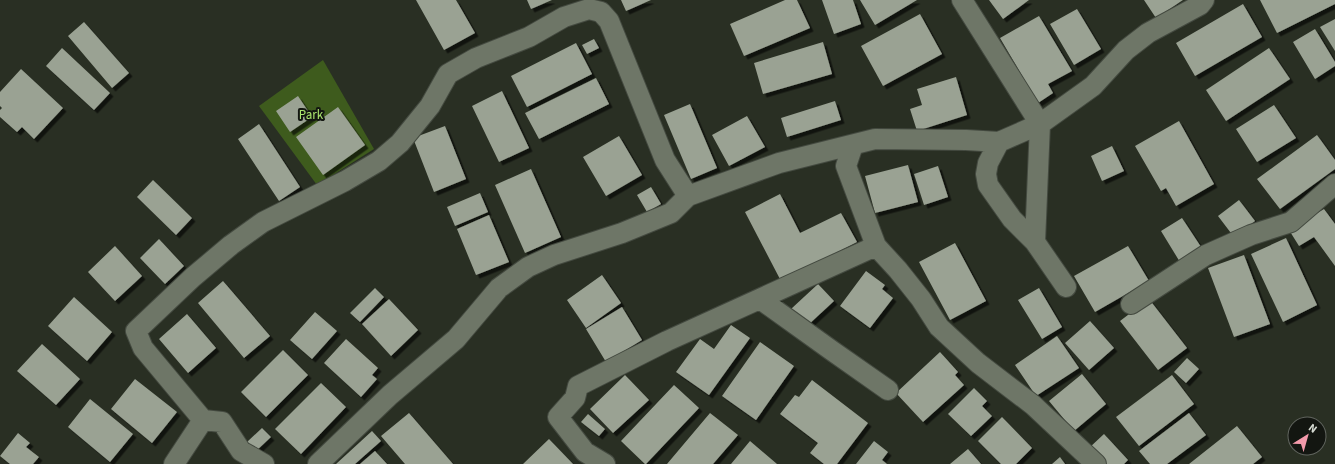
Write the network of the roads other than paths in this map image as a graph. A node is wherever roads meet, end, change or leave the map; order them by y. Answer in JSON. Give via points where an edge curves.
{"nodes":[{"id":1,"x":962,"y":0,"type":"edge"},
{"id":2,"x":1204,"y":0,"type":"edge"},
{"id":3,"x":1040,"y":124,"type":"junction"},
{"id":4,"x":875,"y":139,"type":"junction"},
{"id":5,"x":999,"y":142,"type":"junction"},
{"id":6,"x":853,"y":145,"type":"junction"},
{"id":7,"x":846,"y":166,"type":"junction"},
{"id":8,"x":1335,"y":184,"type":"edge"},
{"id":9,"x":688,"y":196,"type":"junction"},
{"id":10,"x":1035,"y":242,"type":"junction"},
{"id":11,"x":876,"y":246,"type":"junction"},
{"id":12,"x":1066,"y":287,"type":"dead end"},
{"id":13,"x":760,"y":299,"type":"junction"},
{"id":14,"x":1131,"y":304,"type":"dead end"},
{"id":15,"x":888,"y":390,"type":"dead end"},
{"id":16,"x":203,"y":420,"type":"junction"},
{"id":17,"x":174,"y":464,"type":"edge"},
{"id":18,"x":264,"y":464,"type":"edge"},
{"id":19,"x":318,"y":464,"type":"edge"},
{"id":20,"x":605,"y":464,"type":"edge"},
{"id":21,"x":1096,"y":464,"type":"edge"}],
"edges":[{"from":1,"to":3,"type":"street"},
{"from":2,"to":3,"type":"street","via":[[1200,5],[1148,33],[1126,50],[1093,86]]},
{"from":3,"to":5,"type":"street"},
{"from":3,"to":10,"type":"street"},
{"from":4,"to":5,"type":"street"},
{"from":4,"to":6,"type":"street"},
{"from":4,"to":7,"type":"street"},
{"from":5,"to":10,"type":"street","via":[[988,163],[988,185],[1012,219]]},
{"from":6,"to":7,"type":"street"},
{"from":6,"to":9,"type":"street","via":[[779,163]]},
{"from":7,"to":11,"type":"street"},
{"from":8,"to":14,"type":"street","via":[[1291,222],[1252,235],[1206,256]]},
{"from":9,"to":16,"type":"street","via":[[665,160],[608,21],[601,12],[590,9],[564,17],[529,37],[476,58],[448,74],[430,106],[400,143],[379,161],[263,222],[209,263],[136,331],[143,348]]},
{"from":9,"to":19,"type":"street","via":[[670,213],[622,233],[554,255],[528,267],[499,288],[456,339],[390,395]]},
{"from":10,"to":12,"type":"street"},
{"from":11,"to":13,"type":"street"},
{"from":11,"to":21,"type":"street","via":[[916,293],[939,327],[978,363],[1033,405]]},
{"from":13,"to":15,"type":"street"},
{"from":13,"to":20,"type":"street","via":[[667,341],[578,386],[574,398],[558,417],[585,452]]},
{"from":16,"to":17,"type":"street"},
{"from":16,"to":18,"type":"street","via":[[222,422],[240,451]]}]}
